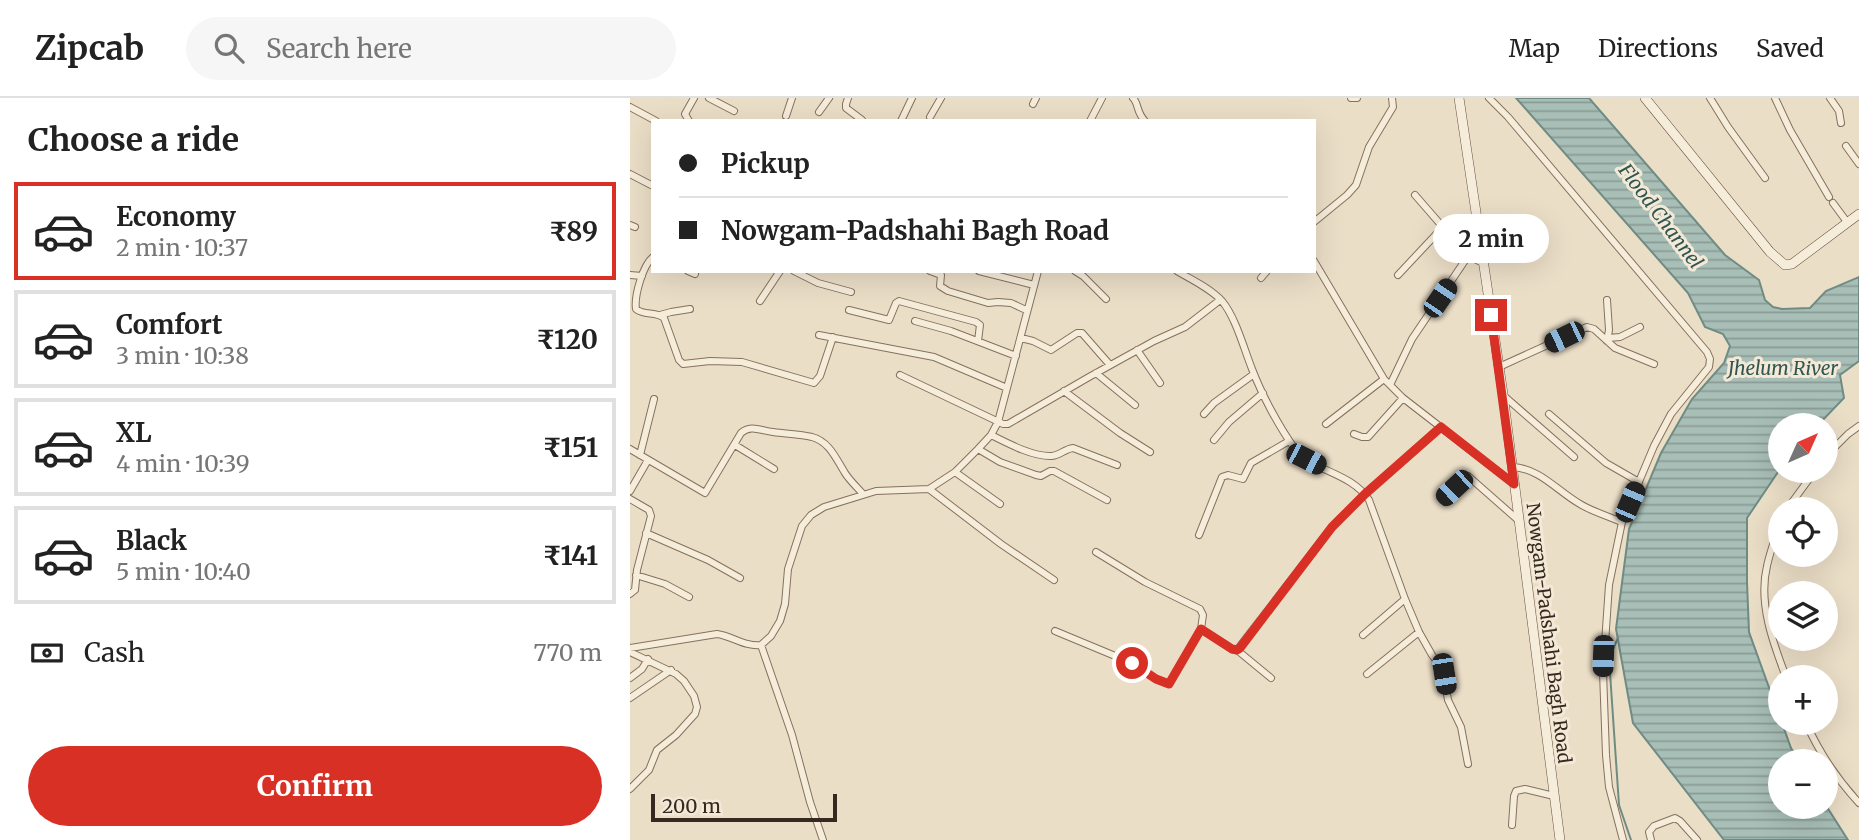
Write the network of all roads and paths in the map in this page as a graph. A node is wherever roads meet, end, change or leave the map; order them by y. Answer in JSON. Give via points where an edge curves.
{"nodes":[{"id":1,"x":694,"y":98,"type":"edge"},
{"id":2,"x":709,"y":98,"type":"edge"},
{"id":3,"x":792,"y":98,"type":"edge"},
{"id":4,"x":829,"y":98,"type":"edge"},
{"id":5,"x":848,"y":98,"type":"edge"},
{"id":6,"x":912,"y":98,"type":"edge"},
{"id":7,"x":941,"y":98,"type":"edge"},
{"id":8,"x":1102,"y":98,"type":"edge"},
{"id":9,"x":1133,"y":98,"type":"edge"},
{"id":10,"x":1351,"y":98,"type":"edge"},
{"id":11,"x":1357,"y":98,"type":"edge"},
{"id":12,"x":1392,"y":98,"type":"edge"},
{"id":13,"x":1459,"y":98,"type":"edge"},
{"id":14,"x":1489,"y":98,"type":"edge"},
{"id":15,"x":1644,"y":98,"type":"edge"},
{"id":16,"x":1710,"y":98,"type":"edge"},
{"id":17,"x":1775,"y":98,"type":"edge"},
{"id":18,"x":1830,"y":98,"type":"edge"},
{"id":19,"x":630,"y":107,"type":"edge"},
{"id":20,"x":734,"y":111,"type":"dead end"},
{"id":21,"x":819,"y":112,"type":"dead end"},
{"id":22,"x":786,"y":116,"type":"dead end"},
{"id":23,"x":930,"y":117,"type":"dead end"},
{"id":24,"x":652,"y":119,"type":"edge"},
{"id":25,"x":688,"y":119,"type":"edge"},
{"id":26,"x":861,"y":119,"type":"edge"},
{"id":27,"x":902,"y":119,"type":"edge"},
{"id":28,"x":1091,"y":119,"type":"edge"},
{"id":29,"x":1144,"y":119,"type":"edge"},
{"id":30,"x":1841,"y":123,"type":"dead end"},
{"id":31,"x":1846,"y":146,"type":"dead end"},
{"id":32,"x":1859,"y":164,"type":"edge"},
{"id":33,"x":630,"y":174,"type":"edge"},
{"id":34,"x":1765,"y":178,"type":"dead end"},
{"id":35,"x":651,"y":185,"type":"edge"},
{"id":36,"x":1415,"y":195,"type":"dead end"},
{"id":37,"x":1859,"y":214,"type":"edge"},
{"id":38,"x":1316,"y":220,"type":"edge"},
{"id":39,"x":1847,"y":222,"type":"junction"},
{"id":40,"x":1443,"y":227,"type":"junction"},
{"id":41,"x":1468,"y":256,"type":"junction"},
{"id":42,"x":651,"y":258,"type":"edge"},
{"id":43,"x":1483,"y":263,"type":"junction"},
{"id":44,"x":1316,"y":264,"type":"edge"},
{"id":45,"x":779,"y":273,"type":"edge"},
{"id":46,"x":798,"y":273,"type":"edge"},
{"id":47,"x":936,"y":273,"type":"edge"},
{"id":48,"x":987,"y":273,"type":"edge"},
{"id":49,"x":1037,"y":273,"type":"edge"},
{"id":50,"x":1078,"y":273,"type":"edge"},
{"id":51,"x":1180,"y":273,"type":"edge"},
{"id":52,"x":1265,"y":273,"type":"edge"},
{"id":53,"x":630,"y":275,"type":"edge"},
{"id":54,"x":1398,"y":275,"type":"dead end"},
{"id":55,"x":642,"y":276,"type":"junction"},
{"id":56,"x":1261,"y":278,"type":"dead end"},
{"id":57,"x":1034,"y":285,"type":"junction"},
{"id":58,"x":851,"y":292,"type":"dead end"},
{"id":59,"x":1107,"y":299,"type":"dead end"},
{"id":60,"x":1220,"y":300,"type":"junction"},
{"id":61,"x":1607,"y":300,"type":"dead end"},
{"id":62,"x":760,"y":301,"type":"dead end"},
{"id":63,"x":690,"y":309,"type":"dead end"},
{"id":64,"x":849,"y":310,"type":"dead end"},
{"id":65,"x":1026,"y":310,"type":"junction"},
{"id":66,"x":660,"y":315,"type":"junction"},
{"id":67,"x":915,"y":321,"type":"dead end"},
{"id":68,"x":1640,"y":327,"type":"dead end"},
{"id":69,"x":820,"y":335,"type":"dead end"},
{"id":70,"x":833,"y":337,"type":"junction"},
{"id":71,"x":1021,"y":338,"type":"junction"},
{"id":72,"x":1608,"y":339,"type":"junction"},
{"id":73,"x":978,"y":341,"type":"junction"},
{"id":74,"x":1137,"y":350,"type":"junction"},
{"id":75,"x":1016,"y":356,"type":"junction"},
{"id":76,"x":1654,"y":364,"type":"dead end"},
{"id":77,"x":1110,"y":365,"type":"junction"},
{"id":78,"x":1499,"y":367,"type":"junction"},
{"id":79,"x":1096,"y":373,"type":"junction"},
{"id":80,"x":1254,"y":374,"type":"junction"},
{"id":81,"x":900,"y":375,"type":"dead end"},
{"id":82,"x":1384,"y":379,"type":"junction"},
{"id":83,"x":1160,"y":383,"type":"dead end"},
{"id":84,"x":1390,"y":385,"type":"junction"},
{"id":85,"x":1007,"y":388,"type":"junction"},
{"id":86,"x":1064,"y":391,"type":"junction"},
{"id":87,"x":1263,"y":393,"type":"junction"},
{"id":88,"x":1503,"y":394,"type":"junction"},
{"id":89,"x":1403,"y":398,"type":"junction"},
{"id":90,"x":654,"y":399,"type":"dead end"},
{"id":91,"x":1135,"y":405,"type":"dead end"},
{"id":92,"x":1204,"y":414,"type":"dead end"},
{"id":93,"x":1549,"y":414,"type":"dead end"},
{"id":94,"x":998,"y":422,"type":"junction"},
{"id":95,"x":1326,"y":424,"type":"dead end"},
{"id":96,"x":1859,"y":426,"type":"edge"},
{"id":97,"x":1441,"y":427,"type":"junction"},
{"id":98,"x":1354,"y":434,"type":"dead end"},
{"id":99,"x":991,"y":435,"type":"junction"},
{"id":100,"x":1214,"y":440,"type":"dead end"},
{"id":101,"x":1289,"y":441,"type":"junction"},
{"id":102,"x":1838,"y":444,"type":"edge"},
{"id":103,"x":735,"y":445,"type":"junction"},
{"id":104,"x":630,"y":449,"type":"edge"},
{"id":105,"x":978,"y":449,"type":"junction"},
{"id":106,"x":1150,"y":452,"type":"dead end"},
{"id":107,"x":640,"y":455,"type":"junction"},
{"id":108,"x":1574,"y":457,"type":"dead end"},
{"id":109,"x":648,"y":460,"type":"junction"},
{"id":110,"x":1117,"y":466,"type":"dead end"},
{"id":111,"x":1513,"y":467,"type":"junction"},
{"id":112,"x":774,"y":469,"type":"dead end"},
{"id":113,"x":955,"y":472,"type":"junction"},
{"id":114,"x":1639,"y":482,"type":"junction"},
{"id":115,"x":1514,"y":484,"type":"junction"},
{"id":116,"x":929,"y":489,"type":"junction"},
{"id":117,"x":630,"y":491,"type":"edge"},
{"id":118,"x":863,"y":494,"type":"junction"},
{"id":119,"x":1365,"y":494,"type":"junction"},
{"id":120,"x":630,"y":499,"type":"edge"},
{"id":121,"x":1442,"y":499,"type":"dead end"},
{"id":122,"x":1107,"y":500,"type":"dead end"},
{"id":123,"x":1000,"y":504,"type":"dead end"},
{"id":124,"x":1518,"y":520,"type":"junction"},
{"id":125,"x":1622,"y":522,"type":"junction"},
{"id":126,"x":646,"y":533,"type":"junction"},
{"id":127,"x":1199,"y":535,"type":"dead end"},
{"id":128,"x":1097,"y":552,"type":"dead end"},
{"id":129,"x":1768,"y":561,"type":"edge"},
{"id":130,"x":636,"y":575,"type":"junction"},
{"id":131,"x":740,"y":578,"type":"dead end"},
{"id":132,"x":1054,"y":580,"type":"dead end"},
{"id":133,"x":630,"y":594,"type":"edge"},
{"id":134,"x":690,"y":597,"type":"dead end"},
{"id":135,"x":1405,"y":599,"type":"junction"},
{"id":136,"x":1201,"y":629,"type":"junction"},
{"id":137,"x":1055,"y":631,"type":"dead end"},
{"id":138,"x":1419,"y":632,"type":"junction"},
{"id":139,"x":1363,"y":635,"type":"dead end"},
{"id":140,"x":761,"y":645,"type":"junction"},
{"id":141,"x":630,"y":650,"type":"edge"},
{"id":142,"x":1237,"y":650,"type":"junction"},
{"id":143,"x":648,"y":659,"type":"junction"},
{"id":144,"x":1782,"y":665,"type":"edge"},
{"id":145,"x":671,"y":670,"type":"junction"},
{"id":146,"x":1367,"y":674,"type":"dead end"},
{"id":147,"x":630,"y":678,"type":"edge"},
{"id":148,"x":1271,"y":678,"type":"dead end"},
{"id":149,"x":630,"y":698,"type":"edge"},
{"id":150,"x":1813,"y":735,"type":"edge"},
{"id":151,"x":1468,"y":764,"type":"dead end"},
{"id":152,"x":630,"y":789,"type":"edge"},
{"id":153,"x":1554,"y":796,"type":"junction"},
{"id":154,"x":1859,"y":803,"type":"edge"},
{"id":155,"x":1512,"y":825,"type":"dead end"},
{"id":156,"x":823,"y":840,"type":"edge"},
{"id":157,"x":1560,"y":840,"type":"edge"},
{"id":158,"x":1623,"y":840,"type":"edge"},
{"id":159,"x":1651,"y":840,"type":"edge"},
{"id":160,"x":1697,"y":840,"type":"edge"}],
"edges":[{"from":1,"to":25,"type":"street","via":[[685,114]]},
{"from":2,"to":20,"type":"street"},
{"from":3,"to":22,"type":"street"},
{"from":4,"to":21,"type":"street"},
{"from":5,"to":26,"type":"street","via":[[846,107]]},
{"from":6,"to":27,"type":"street"},
{"from":7,"to":23,"type":"street"},
{"from":8,"to":28,"type":"street"},
{"from":9,"to":29,"type":"street"},
{"from":10,"to":11,"type":"street"},
{"from":12,"to":38,"type":"street","via":[[1393,107],[1369,147],[1356,185]]},
{"from":13,"to":43,"type":"main road","name":"Nowgam-Padshahi Bagh Road"},
{"from":14,"to":114,"type":"street","via":[[1709,355],[1709,367],[1671,414]]},
{"from":15,"to":39,"type":"main road","via":[[1785,265]]},
{"from":16,"to":34,"type":"street"},
{"from":17,"to":39,"type":"street"},
{"from":18,"to":30,"type":"street"},
{"from":19,"to":24,"type":"street"},
{"from":31,"to":32,"type":"street"},
{"from":33,"to":35,"type":"street"},
{"from":36,"to":40,"type":"street"},
{"from":37,"to":39,"type":"main road"},
{"from":40,"to":41,"type":"street"},
{"from":40,"to":54,"type":"street"},
{"from":41,"to":43,"type":"street"},
{"from":41,"to":84,"type":"street","via":[[1412,339]]},
{"from":42,"to":55,"type":"street"},
{"from":43,"to":78,"type":"main road","name":"Nowgam-Padshahi Bagh Road"},
{"from":44,"to":82,"type":"street"},
{"from":45,"to":62,"type":"street"},
{"from":46,"to":58,"type":"street"},
{"from":47,"to":65,"type":"street","via":[[941,275],[944,289]]},
{"from":48,"to":57,"type":"street"},
{"from":49,"to":57,"type":"street"},
{"from":50,"to":59,"type":"street"},
{"from":51,"to":60,"type":"street"},
{"from":52,"to":56,"type":"street"},
{"from":53,"to":55,"type":"street"},
{"from":55,"to":66,"type":"street","via":[[636,309]]},
{"from":57,"to":65,"type":"street"},
{"from":60,"to":74,"type":"street","via":[[1185,327]]},
{"from":60,"to":80,"type":"street"},
{"from":61,"to":72,"type":"street"},
{"from":63,"to":66,"type":"street"},
{"from":64,"to":73,"type":"street","via":[[889,320],[899,301],[976,322],[980,325]]},
{"from":65,"to":71,"type":"street"},
{"from":66,"to":70,"type":"street","via":[[683,365],[733,360],[814,383]]},
{"from":67,"to":73,"type":"street"},
{"from":68,"to":72,"type":"street"},
{"from":69,"to":70,"type":"street"},
{"from":70,"to":85,"type":"street","via":[[934,356]]},
{"from":71,"to":75,"type":"street"},
{"from":71,"to":77,"type":"street","via":[[1051,350],[1082,333]]},
{"from":72,"to":76,"type":"street","via":[[1612,346]]},
{"from":72,"to":78,"type":"street","via":[[1583,327]]},
{"from":73,"to":75,"type":"street"},
{"from":74,"to":77,"type":"street"},
{"from":74,"to":83,"type":"street"},
{"from":75,"to":85,"type":"street"},
{"from":77,"to":79,"type":"street"},
{"from":78,"to":88,"type":"main road","name":"Nowgam-Padshahi Bagh Road"},
{"from":79,"to":86,"type":"street"},
{"from":79,"to":91,"type":"street"},
{"from":80,"to":87,"type":"street"},
{"from":80,"to":92,"type":"street"},
{"from":81,"to":94,"type":"street"},
{"from":82,"to":84,"type":"street"},
{"from":82,"to":95,"type":"street"},
{"from":84,"to":89,"type":"street"},
{"from":85,"to":94,"type":"street"},
{"from":86,"to":94,"type":"street","via":[[1008,424]]},
{"from":86,"to":106,"type":"street"},
{"from":87,"to":100,"type":"street"},
{"from":87,"to":101,"type":"street"},
{"from":88,"to":108,"type":"street"},
{"from":88,"to":111,"type":"main road","name":"Nowgam-Padshahi Bagh Road"},
{"from":89,"to":97,"type":"street"},
{"from":89,"to":98,"type":"street","via":[[1368,437]]},
{"from":90,"to":107,"type":"street"},
{"from":93,"to":114,"type":"street","via":[[1606,463]]},
{"from":94,"to":99,"type":"street"},
{"from":96,"to":102,"type":"street"},
{"from":97,"to":115,"type":"street"},
{"from":97,"to":119,"type":"street"},
{"from":99,"to":105,"type":"street"},
{"from":99,"to":110,"type":"street","via":[[1045,456],[1071,448]]},
{"from":101,"to":119,"type":"street","via":[[1301,456]]},
{"from":101,"to":127,"type":"street","via":[[1251,463],[1243,479],[1222,477]]},
{"from":103,"to":109,"type":"street","via":[[705,492]]},
{"from":103,"to":112,"type":"street"},
{"from":103,"to":118,"type":"street","via":[[750,428],[811,437],[832,451]]},
{"from":104,"to":107,"type":"street"},
{"from":105,"to":113,"type":"street"},
{"from":105,"to":122,"type":"street","via":[[1036,475],[1052,470]]},
{"from":107,"to":109,"type":"street"},
{"from":109,"to":117,"type":"street"},
{"from":111,"to":115,"type":"main road","name":"Nowgam-Padshahi Bagh Road"},
{"from":111,"to":125,"type":"street","via":[[1528,469],[1582,506]]},
{"from":113,"to":116,"type":"street"},
{"from":113,"to":123,"type":"street"},
{"from":114,"to":125,"type":"street"},
{"from":115,"to":124,"type":"main road","name":"Nowgam-Padshahi Bagh Road"},
{"from":116,"to":118,"type":"street"},
{"from":116,"to":132,"type":"street"},
{"from":118,"to":140,"type":"street","via":[[817,510],[806,520],[788,569],[780,621]]},
{"from":119,"to":135,"type":"street"},
{"from":119,"to":142,"type":"street","via":[[1323,538]]},
{"from":120,"to":126,"type":"street","via":[[650,512]]},
{"from":121,"to":124,"type":"street","via":[[1470,477]]},
{"from":124,"to":153,"type":"main road","name":"Nowgam-Padshahi Bagh Road"},
{"from":125,"to":158,"type":"street","via":[[1609,585],[1603,672],[1608,775]]},
{"from":126,"to":130,"type":"street"},
{"from":126,"to":131,"type":"street"},
{"from":128,"to":136,"type":"street","via":[[1200,609]]},
{"from":129,"to":144,"type":"street","via":[[1764,598]]},
{"from":130,"to":133,"type":"street","via":[[635,590]]},
{"from":130,"to":134,"type":"street"},
{"from":135,"to":138,"type":"street"},
{"from":135,"to":139,"type":"street"},
{"from":136,"to":137,"type":"street","via":[[1169,684]]},
{"from":136,"to":142,"type":"street"},
{"from":138,"to":146,"type":"street"},
{"from":138,"to":151,"type":"street","via":[[1443,670]]},
{"from":140,"to":141,"type":"street","via":[[717,634]]},
{"from":140,"to":156,"type":"street"},
{"from":141,"to":143,"type":"street"},
{"from":142,"to":148,"type":"street"},
{"from":143,"to":145,"type":"street"},
{"from":143,"to":147,"type":"street"},
{"from":145,"to":149,"type":"street"},
{"from":145,"to":152,"type":"street","via":[[694,696],[697,711],[659,748],[649,771]]},
{"from":150,"to":154,"type":"street","via":[[1833,771]]},
{"from":153,"to":155,"type":"street","via":[[1516,791]]},
{"from":153,"to":157,"type":"main road","name":"Nowgam-Padshahi Bagh Road"},
{"from":159,"to":160,"type":"street","via":[[1649,832],[1654,825],[1675,818]]}]}
